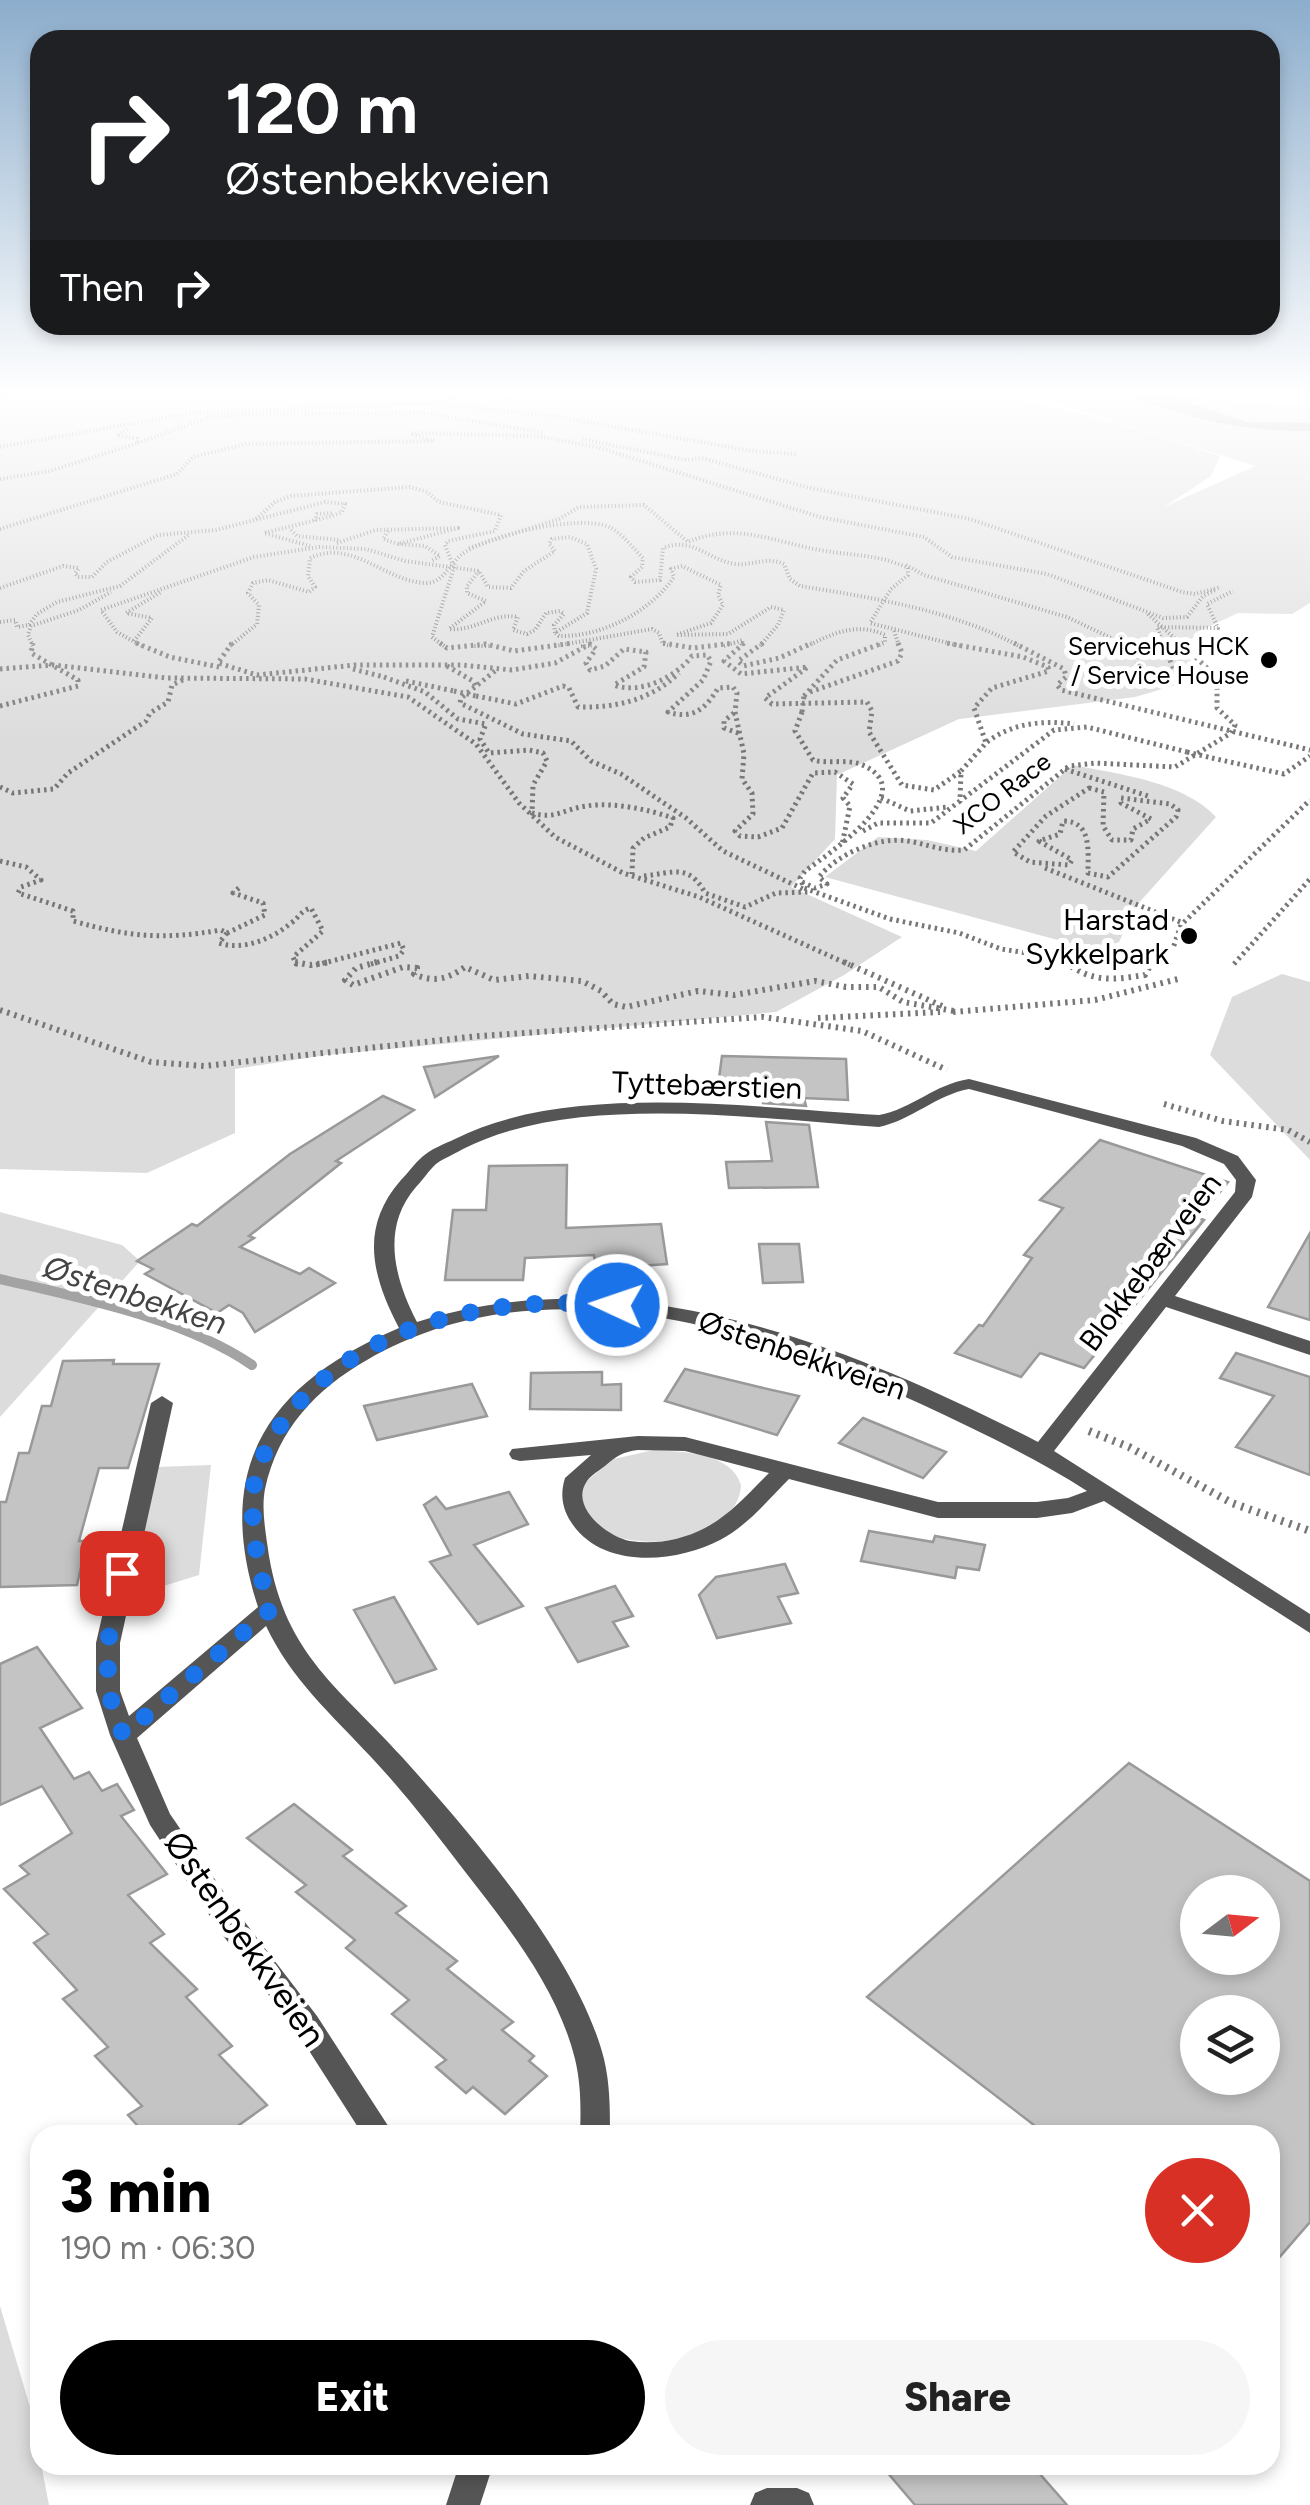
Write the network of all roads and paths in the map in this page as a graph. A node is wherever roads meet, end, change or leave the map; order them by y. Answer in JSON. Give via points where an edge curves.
{"nodes":[{"id":1,"x":68,"y":508,"type":"edge"},
{"id":2,"x":267,"y":508,"type":"edge"},
{"id":3,"x":299,"y":508,"type":"edge"},
{"id":4,"x":343,"y":508,"type":"edge"},
{"id":5,"x":469,"y":508,"type":"edge"},
{"id":6,"x":579,"y":508,"type":"edge"},
{"id":7,"x":652,"y":508,"type":"edge"},
{"id":8,"x":792,"y":508,"type":"edge"},
{"id":9,"x":913,"y":508,"type":"edge"},
{"id":10,"x":292,"y":528,"type":"junction"},
{"id":11,"x":0,"y":529,"type":"edge"},
{"id":12,"x":387,"y":530,"type":"junction"},
{"id":13,"x":193,"y":532,"type":"junction"},
{"id":14,"x":352,"y":538,"type":"junction"},
{"id":15,"x":398,"y":544,"type":"junction"},
{"id":16,"x":414,"y":562,"type":"junction"},
{"id":17,"x":904,"y":565,"type":"junction"},
{"id":18,"x":454,"y":566,"type":"junction"},
{"id":19,"x":479,"y":572,"type":"junction"},
{"id":20,"x":196,"y":580,"type":"junction"},
{"id":21,"x":120,"y":586,"type":"junction"},
{"id":22,"x":0,"y":588,"type":"edge"},
{"id":23,"x":1233,"y":592,"type":"dead end"},
{"id":24,"x":884,"y":598,"type":"junction"},
{"id":25,"x":1147,"y":614,"type":"junction"},
{"id":26,"x":0,"y":622,"type":"edge"},
{"id":27,"x":1160,"y":625,"type":"junction"},
{"id":28,"x":893,"y":630,"type":"junction"},
{"id":29,"x":555,"y":633,"type":"junction"},
{"id":30,"x":134,"y":641,"type":"junction"},
{"id":31,"x":53,"y":665,"type":"junction"},
{"id":32,"x":446,"y":665,"type":"junction"},
{"id":33,"x":342,"y":666,"type":"junction"},
{"id":34,"x":226,"y":667,"type":"junction"},
{"id":35,"x":0,"y":669,"type":"edge"},
{"id":36,"x":496,"y":671,"type":"junction"},
{"id":37,"x":679,"y":673,"type":"junction"},
{"id":38,"x":384,"y":677,"type":"junction"},
{"id":39,"x":187,"y":678,"type":"junction"},
{"id":40,"x":476,"y":687,"type":"junction"},
{"id":41,"x":806,"y":694,"type":"junction"},
{"id":42,"x":0,"y":706,"type":"edge"},
{"id":43,"x":734,"y":713,"type":"junction"},
{"id":44,"x":1094,"y":728,"type":"junction"},
{"id":45,"x":1233,"y":731,"type":"junction"},
{"id":46,"x":742,"y":734,"type":"junction"},
{"id":47,"x":986,"y":743,"type":"junction"},
{"id":48,"x":1310,"y":753,"type":"edge"},
{"id":49,"x":1064,"y":768,"type":"junction"},
{"id":50,"x":961,"y":771,"type":"junction"},
{"id":51,"x":0,"y":787,"type":"edge"},
{"id":52,"x":880,"y":797,"type":"junction"},
{"id":53,"x":1310,"y":800,"type":"edge"},
{"id":54,"x":960,"y":801,"type":"junction"},
{"id":55,"x":1164,"y":803,"type":"junction"},
{"id":56,"x":863,"y":831,"type":"junction"},
{"id":57,"x":842,"y":845,"type":"junction"},
{"id":58,"x":0,"y":856,"type":"edge"},
{"id":59,"x":1030,"y":862,"type":"junction"},
{"id":60,"x":638,"y":877,"type":"junction"},
{"id":61,"x":1310,"y":879,"type":"edge"},
{"id":62,"x":802,"y":882,"type":"junction"},
{"id":63,"x":240,"y":887,"type":"dead end"},
{"id":64,"x":809,"y":892,"type":"junction"},
{"id":65,"x":1184,"y":923,"type":"junction"},
{"id":66,"x":227,"y":933,"type":"junction"},
{"id":67,"x":1234,"y":964,"type":"dead end"},
{"id":68,"x":1178,"y":978,"type":"dead end"},
{"id":69,"x":0,"y":1010,"type":"edge"},
{"id":70,"x":954,"y":1012,"type":"junction"},
{"id":71,"x":796,"y":1019,"type":"junction"},
{"id":72,"x":968,"y":1084,"type":"junction"},
{"id":73,"x":1164,"y":1104,"type":"dead end"},
{"id":74,"x":1310,"y":1142,"type":"edge"},
{"id":75,"x":1162,"y":1299,"type":"junction"},
{"id":76,"x":410,"y":1329,"type":"junction"},
{"id":77,"x":1310,"y":1348,"type":"edge"},
{"id":78,"x":162,"y":1403,"type":"dead end"},
{"id":79,"x":1066,"y":1420,"type":"junction"},
{"id":80,"x":616,"y":1447,"type":"junction"},
{"id":81,"x":1041,"y":1453,"type":"junction"},
{"id":82,"x":520,"y":1454,"type":"dead end"},
{"id":83,"x":783,"y":1472,"type":"junction"},
{"id":84,"x":1103,"y":1493,"type":"junction"},
{"id":85,"x":1310,"y":1531,"type":"edge"},
{"id":86,"x":270,"y":1610,"type":"junction"},
{"id":87,"x":1310,"y":1625,"type":"edge"},
{"id":88,"x":123,"y":1735,"type":"junction"},
{"id":89,"x":373,"y":2125,"type":"edge"},
{"id":90,"x":596,"y":2125,"type":"edge"},
{"id":91,"x":472,"y":2475,"type":"edge"},
{"id":92,"x":464,"y":2505,"type":"edge"},
{"id":93,"x":767,"y":2505,"type":"edge"},
{"id":94,"x":796,"y":2505,"type":"edge"}],
"edges":[{"from":1,"to":11,"type":"path"},
{"from":2,"to":13,"type":"path","via":[[252,520]]},
{"from":3,"to":13,"type":"path"},
{"from":4,"to":10,"type":"path"},
{"from":5,"to":18,"type":"path","via":[[500,514],[495,531],[448,541]]},
{"from":6,"to":18,"type":"path","via":[[480,542],[459,554]]},
{"from":7,"to":17,"type":"path","via":[[674,536],[688,542],[744,530]]},
{"from":8,"to":25,"type":"path","via":[[924,538],[952,557],[1046,574]]},
{"from":9,"to":25,"type":"path","via":[[970,519],[1182,592],[1218,588],[1187,618]]},
{"from":10,"to":14,"type":"path","via":[[303,536]]},
{"from":10,"to":14,"type":"path","via":[[264,533],[303,545]]},
{"from":12,"to":14,"type":"path"},
{"from":12,"to":15,"type":"path","via":[[384,539]]},
{"from":12,"to":15,"type":"path","via":[[459,530]]},
{"from":13,"to":21,"type":"path"},
{"from":13,"to":22,"type":"path","via":[[154,537],[92,577],[78,578],[77,566],[63,566]]},
{"from":15,"to":16,"type":"path","via":[[425,546],[440,556]]},
{"from":16,"to":18,"type":"path"},
{"from":16,"to":20,"type":"path","via":[[366,549],[319,547],[254,556]]},
{"from":17,"to":24,"type":"path","via":[[908,576]]},
{"from":17,"to":27,"type":"path","via":[[1080,622],[1128,645],[1139,672],[1160,679],[1174,670],[1158,638]]},
{"from":18,"to":19,"type":"path"},
{"from":18,"to":24,"type":"path","via":[[461,555],[522,533],[582,522],[613,529],[643,558],[630,577],[635,582],[660,580],[663,548],[682,543],[736,564],[774,558],[804,588]]},
{"from":18,"to":34,"type":"path","via":[[425,583],[364,559],[318,552],[310,558],[308,576],[315,587],[309,592],[273,579],[253,583],[248,593],[259,604],[258,624],[233,642],[218,663]]},
{"from":18,"to":50,"type":"path","via":[[432,638],[447,648],[486,644],[514,651],[652,628],[674,647],[726,647],[743,640],[724,661],[735,672],[808,667],[768,694],[772,704],[867,702],[870,732],[902,786],[934,790]]},
{"from":19,"to":29,"type":"path","via":[[488,587],[511,588],[555,551],[552,539],[584,540],[596,569],[591,604],[582,619]]},
{"from":19,"to":29,"type":"path","via":[[467,593],[486,601],[448,629],[510,614],[518,617],[513,630],[528,635],[546,613],[560,611]]},
{"from":20,"to":30,"type":"path","via":[[130,609],[128,616],[152,618]]},
{"from":20,"to":30,"type":"path","via":[[101,610],[103,619]]},
{"from":21,"to":26,"type":"path","via":[[50,605],[23,628],[14,620]]},
{"from":21,"to":31,"type":"path","via":[[79,610],[31,626],[30,653]]},
{"from":23,"to":27,"type":"path","via":[[1207,604],[1218,624],[1214,630]]},
{"from":24,"to":28,"type":"path","via":[[870,623]]},
{"from":24,"to":45,"type":"path","via":[[1048,658],[1064,669],[1058,685],[1066,691]]},
{"from":25,"to":27,"type":"path"},
{"from":27,"to":45,"type":"path","via":[[1217,676],[1217,708]]},
{"from":28,"to":41,"type":"path","via":[[902,653],[898,661]]},
{"from":28,"to":47,"type":"path","via":[[1048,667],[1041,676],[992,688],[974,708]]},
{"from":29,"to":41,"type":"path","via":[[592,633],[622,619],[668,590],[671,569],[682,566],[721,585],[723,606],[711,623],[676,634],[728,634],[771,607],[784,610],[767,640],[738,660],[743,666],[787,658],[846,628],[885,635],[878,646],[832,663]]},
{"from":30,"to":34,"type":"path","via":[[197,667]]},
{"from":31,"to":35,"type":"path"},
{"from":31,"to":39,"type":"path"},
{"from":31,"to":42,"type":"path","via":[[78,686]]},
{"from":32,"to":33,"type":"path"},
{"from":32,"to":36,"type":"path"},
{"from":32,"to":40,"type":"path"},
{"from":33,"to":34,"type":"path","via":[[257,675]]},
{"from":33,"to":38,"type":"path"},
{"from":36,"to":37,"type":"path","via":[[549,665],[590,644],[596,649],[586,663],[590,670],[624,649],[646,652],[644,666],[617,680],[617,688]]},
{"from":36,"to":40,"type":"path"},
{"from":37,"to":38,"type":"path","bridge":true,"via":[[640,698],[578,707],[563,686],[518,706],[499,706]]},
{"from":37,"to":43,"type":"path","via":[[692,656],[707,655],[703,680],[672,706],[672,715],[698,714],[725,686],[737,693]]},
{"from":38,"to":60,"type":"path","via":[[425,692],[458,719],[486,724],[480,739],[489,753],[543,752],[547,762],[533,785],[532,814],[558,818],[598,806],[672,818],[674,824],[643,836],[631,849],[630,870]]},
{"from":39,"to":51,"type":"path","via":[[172,685],[168,702],[146,721],[54,789],[14,794]]},
{"from":39,"to":60,"type":"path","via":[[305,679],[408,698],[476,744],[555,837]]},
{"from":40,"to":64,"type":"path","via":[[461,698],[466,708],[523,734],[571,741],[724,851]]},
{"from":41,"to":52,"type":"path","bridge":true,"via":[[795,731],[813,760],[867,766],[880,780]]},
{"from":43,"to":46,"type":"path"},
{"from":43,"to":46,"type":"path","via":[[724,728]]},
{"from":44,"to":47,"type":"path","via":[[1048,722]]},
{"from":44,"to":48,"type":"path","name":"XCO Race","bridge":true,"via":[[1284,774]]},
{"from":44,"to":54,"type":"path","name":"XCO Race","via":[[1049,732]]},
{"from":45,"to":48,"type":"path"},
{"from":45,"to":49,"type":"path","name":"XCO Race","via":[[1174,767]]},
{"from":46,"to":57,"type":"path","via":[[742,779],[752,793],[752,814],[736,831],[740,836],[754,838],[784,826],[796,817],[813,772],[834,772],[853,784],[843,798],[850,806]]},
{"from":47,"to":50,"type":"path"},
{"from":49,"to":55,"type":"path"},
{"from":49,"to":62,"type":"path","name":"XCO Race","via":[[964,850],[892,840],[824,867],[819,877],[827,884]]},
{"from":50,"to":54,"type":"path"},
{"from":52,"to":54,"type":"path","name":"XCO Race","via":[[918,812]]},
{"from":52,"to":56,"type":"path"},
{"from":53,"to":65,"type":"path"},
{"from":54,"to":56,"type":"path","via":[[931,823],[878,823]]},
{"from":55,"to":59,"type":"path","via":[[1121,798],[1152,819],[1133,829],[1132,840],[1117,841],[1104,826],[1104,792],[1086,789],[1016,844],[1014,852]]},
{"from":55,"to":59,"type":"path","via":[[1177,808],[1176,817],[1108,878],[1088,873],[1088,842],[1076,820],[1062,821],[1060,834],[1038,841],[1068,858],[1069,866]]},
{"from":56,"to":57,"type":"path"},
{"from":57,"to":62,"type":"path","via":[[805,871]]},
{"from":58,"to":66,"type":"path","via":[[41,880],[18,893],[73,910],[73,921],[168,940]]},
{"from":59,"to":65,"type":"path"},
{"from":60,"to":64,"type":"path","via":[[688,872],[705,894],[745,907],[776,893]]},
{"from":60,"to":70,"type":"path","via":[[698,897]]},
{"from":61,"to":67,"type":"path"},
{"from":62,"to":64,"type":"path"},
{"from":63,"to":66,"type":"path","via":[[236,897],[263,903],[265,915]]},
{"from":64,"to":65,"type":"path","via":[[1000,949],[1060,958],[1084,976],[1105,981],[1145,974],[1157,953],[1173,948]]},
{"from":66,"to":70,"type":"path","via":[[219,942],[238,948],[294,926],[311,908],[323,931],[299,949],[296,964],[336,962],[400,943],[399,956],[356,968],[345,980],[354,984],[403,967],[442,981],[465,967],[494,980],[582,981],[626,1007],[698,991],[734,995],[815,981],[879,988],[904,1002]]},
{"from":68,"to":70,"type":"path","via":[[1124,997]]},
{"from":69,"to":71,"type":"path","via":[[151,1062],[190,1066],[614,1025]]},
{"from":70,"to":71,"type":"path"},
{"from":71,"to":72,"type":"path","via":[[886,1040]]},
{"from":72,"to":75,"type":"street","name":"Blokkebærveien","via":[[1167,1135],[1232,1160],[1246,1180],[1245,1193]]},
{"from":72,"to":76,"type":"street","name":"Tyttebærstien","via":[[879,1122],[612,1110],[523,1120],[461,1140],[416,1170],[390,1207],[385,1270]]},
{"from":73,"to":74,"type":"path","via":[[1288,1130]]},
{"from":75,"to":77,"type":"street"},
{"from":75,"to":79,"type":"street","name":"Blokkebærveien"},
{"from":76,"to":81,"type":"street","name":"Østenbekkveien","via":[[531,1304],[671,1311],[772,1338],[898,1384]]},
{"from":76,"to":86,"type":"street","name":"Østenbekkveien","via":[[323,1380],[278,1429],[261,1462],[252,1494]]},
{"from":78,"to":88,"type":"street","name":"Østenbekkveien","via":[[108,1642],[108,1691]]},
{"from":79,"to":81,"type":"street","name":"Blokkebærveien"},
{"from":79,"to":85,"type":"path","via":[[1232,1504]]},
{"from":80,"to":82,"type":"street"},
{"from":80,"to":83,"type":"street","via":[[686,1444]]},
{"from":80,"to":83,"type":"street","via":[[576,1478],[572,1502],[587,1527],[621,1547],[677,1546],[715,1533]]},
{"from":81,"to":84,"type":"street","name":"Østenbekkveien"},
{"from":83,"to":84,"type":"street","via":[[938,1510],[1037,1510]]},
{"from":84,"to":87,"type":"street","name":"Østenbekkveien"},
{"from":86,"to":88,"type":"street"},
{"from":86,"to":90,"type":"street","name":"Østenbekkveien","via":[[294,1656],[411,1784],[542,1950],[590,2056]]},
{"from":88,"to":89,"type":"street","name":"Østenbekkveien","via":[[160,1818]]},
{"from":91,"to":92,"type":"street"},
{"from":93,"to":94,"type":"street"}]}
